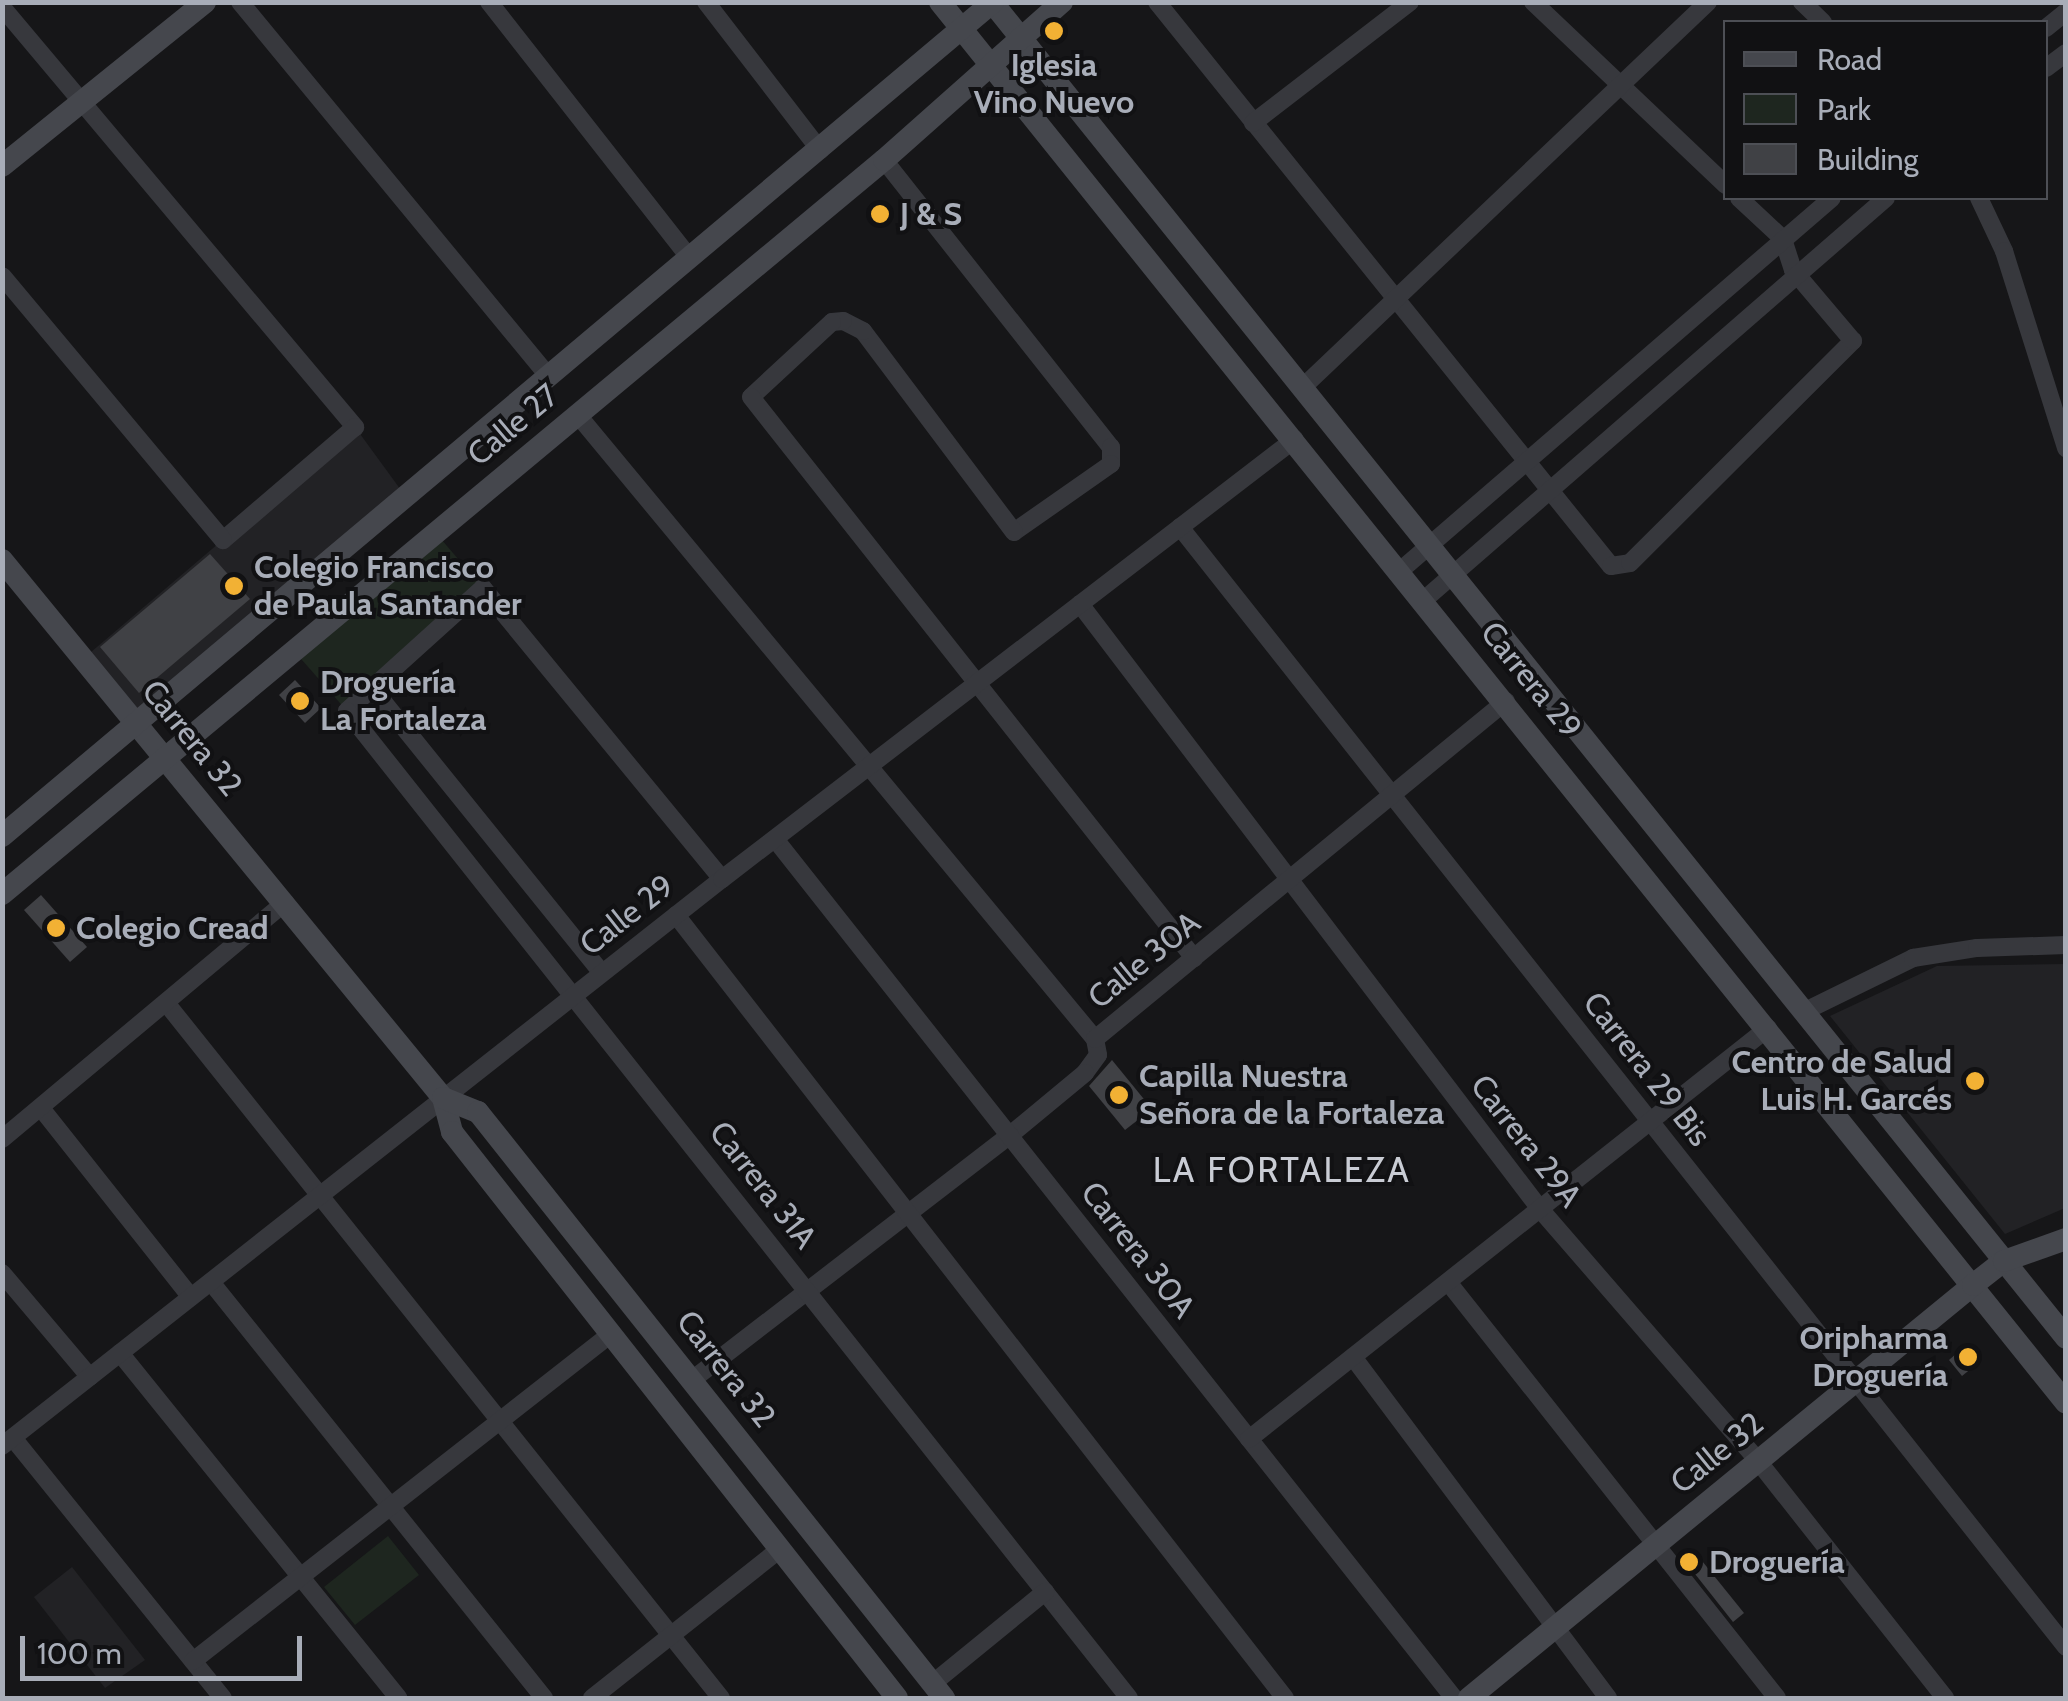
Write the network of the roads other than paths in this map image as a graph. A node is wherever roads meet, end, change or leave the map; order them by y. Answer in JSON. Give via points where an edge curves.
{"nodes":[{"id":1,"x":205,"y":2,"type":"edge"},
{"id":2,"x":240,"y":2,"type":"edge"},
{"id":3,"x":489,"y":2,"type":"edge"},
{"id":4,"x":706,"y":2,"type":"edge"},
{"id":5,"x":940,"y":2,"type":"edge"},
{"id":6,"x":1062,"y":2,"type":"edge"},
{"id":7,"x":1157,"y":2,"type":"edge"},
{"id":8,"x":1410,"y":2,"type":"edge"},
{"id":9,"x":1533,"y":2,"type":"edge"},
{"id":10,"x":1708,"y":2,"type":"edge"},
{"id":11,"x":1802,"y":2,"type":"edge"},
{"id":12,"x":992,"y":3,"type":"edge"},
{"id":13,"x":2,"y":7,"type":"edge"},
{"id":14,"x":1821,"y":20,"type":"edge"},
{"id":15,"x":960,"y":29,"type":"junction"},
{"id":16,"x":1019,"y":36,"type":"junction"},
{"id":17,"x":988,"y":63,"type":"junction"},
{"id":18,"x":1621,"y":86,"type":"junction"},
{"id":19,"x":82,"y":101,"type":"junction"},
{"id":20,"x":1253,"y":123,"type":"junction"},
{"id":21,"x":820,"y":150,"type":"junction"},
{"id":22,"x":884,"y":160,"type":"junction"},
{"id":23,"x":2,"y":166,"type":"edge"},
{"id":24,"x":1723,"y":182,"type":"edge"},
{"id":25,"x":1741,"y":200,"type":"edge"},
{"id":26,"x":1830,"y":200,"type":"edge"},
{"id":27,"x":1884,"y":200,"type":"edge"},
{"id":28,"x":1980,"y":200,"type":"edge"},
{"id":29,"x":1783,"y":239,"type":"junction"},
{"id":30,"x":690,"y":258,"type":"junction"},
{"id":31,"x":1796,"y":273,"type":"junction"},
{"id":32,"x":2,"y":276,"type":"edge"},
{"id":33,"x":1394,"y":299,"type":"junction"},
{"id":34,"x":549,"y":377,"type":"junction"},
{"id":35,"x":1302,"y":388,"type":"junction"},
{"id":36,"x":576,"y":414,"type":"junction"},
{"id":37,"x":1295,"y":438,"type":"junction"},
{"id":38,"x":2066,"y":448,"type":"edge"},
{"id":39,"x":1522,"y":460,"type":"junction"},
{"id":40,"x":1546,"y":490,"type":"junction"},
{"id":41,"x":1180,"y":527,"type":"junction"},
{"id":42,"x":1428,"y":545,"type":"junction"},
{"id":43,"x":2,"y":560,"type":"edge"},
{"id":44,"x":1401,"y":570,"type":"junction"},
{"id":45,"x":1452,"y":575,"type":"junction"},
{"id":46,"x":1424,"y":598,"type":"junction"},
{"id":47,"x":1080,"y":604,"type":"junction"},
{"id":48,"x":975,"y":685,"type":"junction"},
{"id":49,"x":372,"y":688,"type":"junction"},
{"id":50,"x":1506,"y":701,"type":"junction"},
{"id":51,"x":138,"y":722,"type":"junction"},
{"id":52,"x":166,"y":756,"type":"junction"},
{"id":53,"x":869,"y":766,"type":"junction"},
{"id":54,"x":1393,"y":794,"type":"junction"},
{"id":55,"x":2,"y":836,"type":"edge"},
{"id":56,"x":775,"y":839,"type":"junction"},
{"id":57,"x":722,"y":879,"type":"junction"},
{"id":58,"x":1288,"y":880,"type":"junction"},
{"id":59,"x":2,"y":894,"type":"edge"},
{"id":60,"x":285,"y":902,"type":"junction"},
{"id":61,"x":676,"y":916,"type":"junction"},
{"id":62,"x":2066,"y":945,"type":"edge"},
{"id":63,"x":1194,"y":958,"type":"junction"},
{"id":64,"x":602,"y":974,"type":"junction"},
{"id":65,"x":575,"y":995,"type":"junction"},
{"id":66,"x":166,"y":1004,"type":"junction"},
{"id":67,"x":1803,"y":1012,"type":"junction"},
{"id":68,"x":1768,"y":1028,"type":"junction"},
{"id":69,"x":1095,"y":1039,"type":"junction"},
{"id":70,"x":443,"y":1098,"type":"junction"},
{"id":71,"x":41,"y":1108,"type":"junction"},
{"id":72,"x":1650,"y":1122,"type":"junction"},
{"id":73,"x":1010,"y":1135,"type":"junction"},
{"id":74,"x":2,"y":1139,"type":"edge"},
{"id":75,"x":321,"y":1194,"type":"junction"},
{"id":76,"x":1540,"y":1209,"type":"junction"},
{"id":77,"x":909,"y":1214,"type":"junction"},
{"id":78,"x":2066,"y":1239,"type":"edge"},
{"id":79,"x":2004,"y":1262,"type":"junction"},
{"id":80,"x":2,"y":1273,"type":"edge"},
{"id":81,"x":211,"y":1282,"type":"junction"},
{"id":82,"x":1448,"y":1282,"type":"junction"},
{"id":83,"x":1973,"y":1285,"type":"junction"},
{"id":84,"x":809,"y":1292,"type":"junction"},
{"id":85,"x":190,"y":1298,"type":"junction"},
{"id":86,"x":612,"y":1334,"type":"junction"},
{"id":87,"x":2066,"y":1338,"type":"edge"},
{"id":88,"x":120,"y":1353,"type":"junction"},
{"id":89,"x":1353,"y":1357,"type":"junction"},
{"id":90,"x":90,"y":1377,"type":"junction"},
{"id":91,"x":693,"y":1379,"type":"junction"},
{"id":92,"x":1856,"y":1381,"type":"junction"},
{"id":93,"x":2066,"y":1403,"type":"edge"},
{"id":94,"x":501,"y":1421,"type":"junction"},
{"id":95,"x":1249,"y":1439,"type":"junction"},
{"id":96,"x":8,"y":1442,"type":"edge"},
{"id":97,"x":1758,"y":1461,"type":"junction"},
{"id":98,"x":392,"y":1508,"type":"junction"},
{"id":99,"x":1656,"y":1545,"type":"junction"},
{"id":100,"x":780,"y":1549,"type":"junction"},
{"id":101,"x":300,"y":1576,"type":"junction"},
{"id":102,"x":1045,"y":1592,"type":"junction"},
{"id":103,"x":1555,"y":1628,"type":"junction"},
{"id":104,"x":671,"y":1635,"type":"junction"},
{"id":105,"x":2066,"y":1648,"type":"edge"},
{"id":106,"x":193,"y":1661,"type":"junction"},
{"id":107,"x":938,"y":1691,"type":"edge"},
{"id":108,"x":223,"y":1698,"type":"edge"},
{"id":109,"x":398,"y":1698,"type":"edge"},
{"id":110,"x":544,"y":1698,"type":"edge"},
{"id":111,"x":592,"y":1698,"type":"edge"},
{"id":112,"x":722,"y":1698,"type":"edge"},
{"id":113,"x":897,"y":1698,"type":"edge"},
{"id":114,"x":1129,"y":1698,"type":"edge"},
{"id":115,"x":1285,"y":1698,"type":"edge"},
{"id":116,"x":1454,"y":1698,"type":"edge"},
{"id":117,"x":1468,"y":1698,"type":"edge"},
{"id":118,"x":1608,"y":1698,"type":"edge"},
{"id":119,"x":1777,"y":1698,"type":"edge"},
{"id":120,"x":1946,"y":1698,"type":"edge"}],
"edges":[{"from":1,"to":19,"type":"street"},
{"from":2,"to":34,"type":"street"},
{"from":3,"to":30,"type":"street"},
{"from":4,"to":21,"type":"street"},
{"from":5,"to":15,"type":"street","name":"Carrera 29"},
{"from":6,"to":16,"type":"street","name":"Calle 27"},
{"from":7,"to":20,"type":"street"},
{"from":8,"to":20,"type":"street"},
{"from":9,"to":18,"type":"street"},
{"from":10,"to":18,"type":"street"},
{"from":11,"to":14,"type":"street"},
{"from":12,"to":15,"type":"street","name":"Calle 27"},
{"from":12,"to":16,"type":"street","name":"Carrera 29"},
{"from":13,"to":19,"type":"street"},
{"from":15,"to":17,"type":"street","name":"Carrera 29"},
{"from":15,"to":21,"type":"street","name":"Calle 27"},
{"from":16,"to":17,"type":"street","name":"Calle 27"},
{"from":16,"to":35,"type":"street","name":"Carrera 29"},
{"from":17,"to":22,"type":"street","name":"Calle 27"},
{"from":17,"to":37,"type":"street","name":"Carrera 29"},
{"from":18,"to":24,"type":"street"},
{"from":18,"to":33,"type":"street"},
{"from":19,"to":23,"type":"street"},
{"from":19,"to":32,"type":"street","via":[[355,427],[224,540]]},
{"from":20,"to":33,"type":"street"},
{"from":21,"to":30,"type":"street","name":"Calle 27"},
{"from":22,"to":36,"type":"street","name":"Calle 27"},
{"from":22,"to":48,"type":"street","via":[[1112,448],[1111,464],[1022,531],[1006,527],[863,331],[832,322],[751,396]]},
{"from":25,"to":29,"type":"street"},
{"from":26,"to":29,"type":"street"},
{"from":27,"to":31,"type":"street"},
{"from":28,"to":38,"type":"street","via":[[2004,251]]},
{"from":29,"to":31,"type":"street"},
{"from":29,"to":39,"type":"street"},
{"from":30,"to":34,"type":"street","name":"Calle 27"},
{"from":31,"to":40,"type":"street"},
{"from":31,"to":40,"type":"street","via":[[1853,341],[1630,563],[1604,563]]},
{"from":33,"to":35,"type":"street"},
{"from":33,"to":39,"type":"street"},
{"from":34,"to":51,"type":"street","name":"Calle 27"},
{"from":35,"to":42,"type":"street","name":"Carrera 29"},
{"from":36,"to":52,"type":"street","name":"Calle 27"},
{"from":36,"to":53,"type":"street"},
{"from":37,"to":41,"type":"street","name":"Calle 29"},
{"from":37,"to":44,"type":"street","name":"Carrera 29"},
{"from":39,"to":40,"type":"street"},
{"from":39,"to":42,"type":"street"},
{"from":40,"to":45,"type":"street"},
{"from":41,"to":47,"type":"street","name":"Calle 29"},
{"from":41,"to":54,"type":"street","name":"Carrera 29 Bis"},
{"from":42,"to":44,"type":"street"},
{"from":42,"to":45,"type":"street","name":"Carrera 29"},
{"from":43,"to":51,"type":"street","name":"Carrera 32"},
{"from":44,"to":46,"type":"street","name":"Carrera 29"},
{"from":45,"to":46,"type":"street"},
{"from":45,"to":67,"type":"street","name":"Carrera 29"},
{"from":46,"to":50,"type":"street","name":"Carrera 29"},
{"from":47,"to":48,"type":"street","name":"Calle 29"},
{"from":47,"to":58,"type":"street","name":"Carrera 29A"},
{"from":48,"to":53,"type":"street","name":"Calle 29"},
{"from":48,"to":63,"type":"street"},
{"from":49,"to":57,"type":"street","via":[[483,588]]},
{"from":49,"to":64,"type":"street"},
{"from":49,"to":65,"type":"street","name":"Carrera 31A","via":[[347,711]]},
{"from":50,"to":54,"type":"street","name":"Calle 30A"},
{"from":50,"to":68,"type":"street","name":"Carrera 29"},
{"from":51,"to":52,"type":"street","name":"Carrera 32"},
{"from":51,"to":55,"type":"street","name":"Calle 27"},
{"from":52,"to":59,"type":"street","name":"Calle 27"},
{"from":52,"to":60,"type":"street","name":"Carrera 32"},
{"from":53,"to":56,"type":"street","name":"Calle 29"},
{"from":53,"to":69,"type":"street"},
{"from":54,"to":58,"type":"street","name":"Calle 30A"},
{"from":54,"to":72,"type":"street","name":"Carrera 29 Bis"},
{"from":56,"to":57,"type":"street","name":"Calle 29"},
{"from":56,"to":73,"type":"street","name":"Carrera 30A"},
{"from":57,"to":61,"type":"street","name":"Calle 29"},
{"from":58,"to":63,"type":"street","name":"Calle 30A"},
{"from":58,"to":76,"type":"street","name":"Carrera 29A"},
{"from":60,"to":66,"type":"street"},
{"from":60,"to":70,"type":"street","name":"Carrera 32"},
{"from":61,"to":64,"type":"street","name":"Calle 29"},
{"from":61,"to":77,"type":"street"},
{"from":62,"to":67,"type":"street","via":[[1913,958]]},
{"from":63,"to":69,"type":"street","name":"Calle 30A"},
{"from":64,"to":65,"type":"street","name":"Calle 29"},
{"from":65,"to":70,"type":"street","name":"Calle 29"},
{"from":65,"to":84,"type":"street","name":"Carrera 31A"},
{"from":66,"to":71,"type":"street"},
{"from":66,"to":75,"type":"street"},
{"from":67,"to":79,"type":"street","name":"Carrera 29"},
{"from":68,"to":72,"type":"street"},
{"from":68,"to":83,"type":"street","name":"Carrera 29"},
{"from":69,"to":73,"type":"street","name":"Calle 30A","via":[[1098,1055],[1086,1073]]},
{"from":70,"to":75,"type":"street","name":"Calle 29"},
{"from":70,"to":86,"type":"street","name":"Carrera 32","via":[[452,1132]]},
{"from":70,"to":91,"type":"street","name":"Carrera 32","via":[[478,1112]]},
{"from":71,"to":74,"type":"street"},
{"from":71,"to":85,"type":"street"},
{"from":72,"to":76,"type":"street"},
{"from":72,"to":92,"type":"street","name":"Carrera 29 Bis"},
{"from":73,"to":77,"type":"street","name":"Calle 30A"},
{"from":73,"to":95,"type":"street","name":"Carrera 30A"},
{"from":75,"to":81,"type":"street","name":"Calle 29"},
{"from":75,"to":94,"type":"street"},
{"from":76,"to":82,"type":"street"},
{"from":76,"to":97,"type":"street","name":"Carrera 29A"},
{"from":77,"to":84,"type":"street","name":"Calle 30A"},
{"from":77,"to":115,"type":"street"},
{"from":78,"to":79,"type":"street","name":"Calle 32"},
{"from":79,"to":83,"type":"street","name":"Calle 32"},
{"from":79,"to":87,"type":"street","name":"Carrera 29"},
{"from":80,"to":90,"type":"street"},
{"from":81,"to":85,"type":"street","name":"Calle 29"},
{"from":81,"to":98,"type":"street"},
{"from":82,"to":89,"type":"street"},
{"from":82,"to":99,"type":"street"},
{"from":83,"to":92,"type":"street","name":"Calle 32"},
{"from":83,"to":93,"type":"street","name":"Carrera 29"},
{"from":84,"to":91,"type":"street","name":"Calle 30A"},
{"from":84,"to":102,"type":"street","name":"Carrera 31A"},
{"from":85,"to":88,"type":"street","name":"Calle 29"},
{"from":86,"to":94,"type":"street"},
{"from":86,"to":100,"type":"street","name":"Carrera 32"},
{"from":88,"to":90,"type":"street","name":"Calle 29"},
{"from":88,"to":101,"type":"street"},
{"from":89,"to":95,"type":"street"},
{"from":89,"to":103,"type":"street"},
{"from":90,"to":96,"type":"street","name":"Calle 29"},
{"from":91,"to":107,"type":"street","name":"Carrera 32"},
{"from":92,"to":97,"type":"street","name":"Calle 32"},
{"from":92,"to":105,"type":"street","name":"Carrera 29 Bis"},
{"from":94,"to":98,"type":"street"},
{"from":94,"to":104,"type":"street"},
{"from":95,"to":116,"type":"street","name":"Carrera 30A"},
{"from":96,"to":106,"type":"street"},
{"from":97,"to":99,"type":"street","name":"Calle 32"},
{"from":97,"to":120,"type":"street","name":"Carrera 29A"},
{"from":98,"to":101,"type":"street"},
{"from":98,"to":110,"type":"street"},
{"from":99,"to":103,"type":"street","name":"Calle 32"},
{"from":99,"to":119,"type":"street"},
{"from":100,"to":104,"type":"street"},
{"from":100,"to":113,"type":"street","name":"Carrera 32"},
{"from":101,"to":106,"type":"street"},
{"from":101,"to":109,"type":"street"},
{"from":102,"to":107,"type":"street"},
{"from":102,"to":114,"type":"street","name":"Carrera 31A"},
{"from":103,"to":117,"type":"street","name":"Calle 32"},
{"from":103,"to":118,"type":"street"},
{"from":104,"to":111,"type":"street"},
{"from":104,"to":112,"type":"street"},
{"from":106,"to":108,"type":"street"}]}
